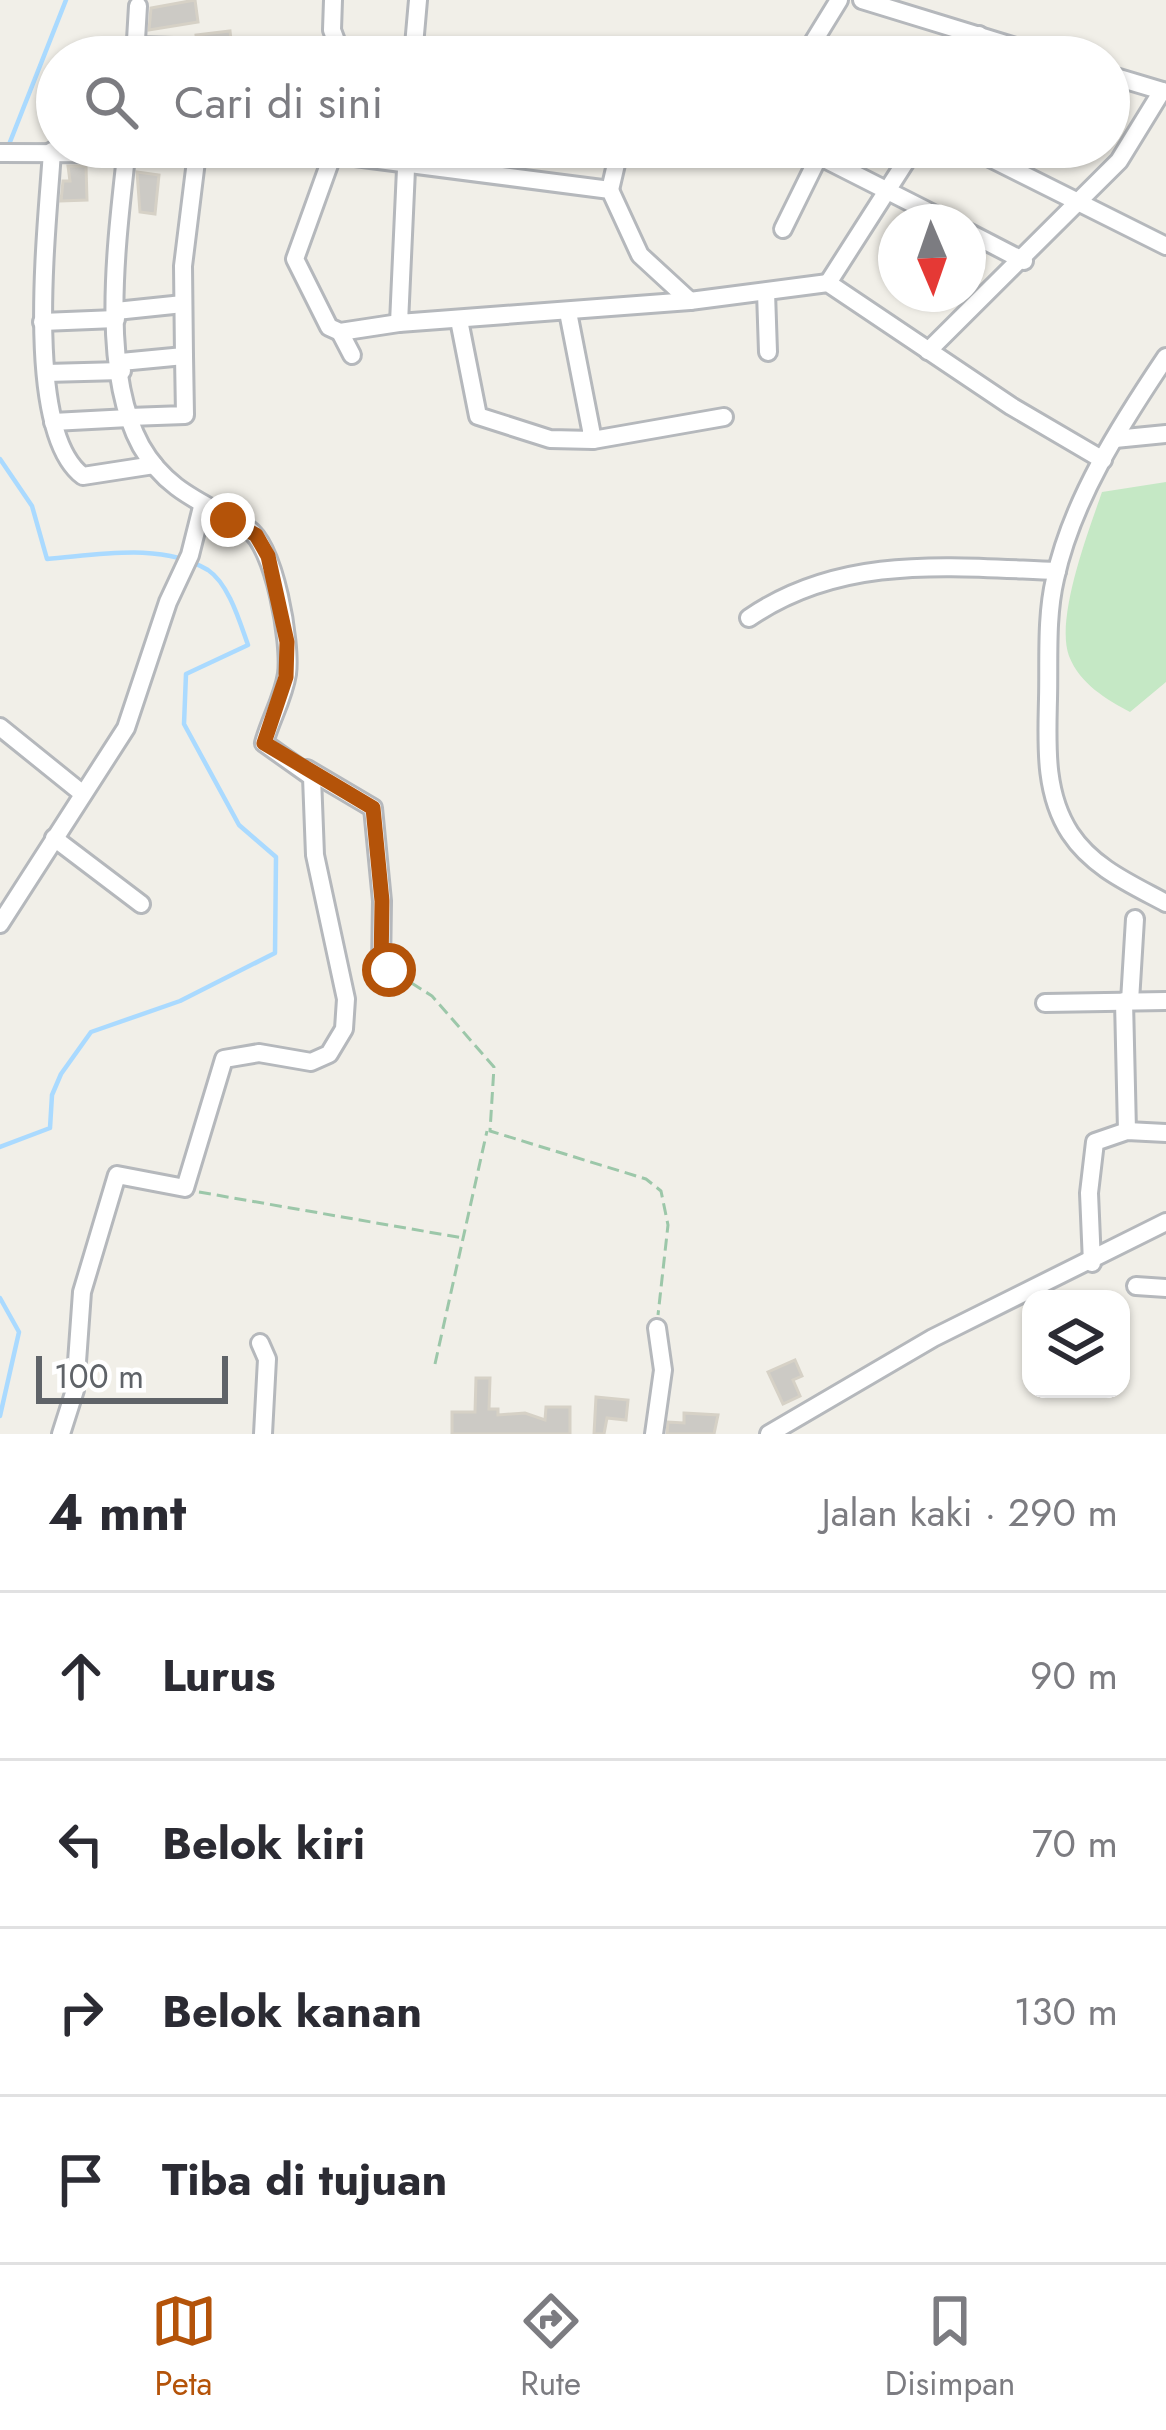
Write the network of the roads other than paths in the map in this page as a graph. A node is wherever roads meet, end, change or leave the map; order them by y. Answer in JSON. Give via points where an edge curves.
{"nodes":[{"id":1,"x":333,"y":0,"type":"edge"},
{"id":2,"x":418,"y":0,"type":"edge"},
{"id":3,"x":839,"y":0,"type":"edge"},
{"id":4,"x":862,"y":0,"type":"edge"},
{"id":5,"x":138,"y":6,"type":"dead end"},
{"id":6,"x":979,"y":35,"type":"joint"},
{"id":7,"x":137,"y":36,"type":"edge"},
{"id":8,"x":334,"y":36,"type":"edge"},
{"id":9,"x":415,"y":36,"type":"edge"},
{"id":10,"x":817,"y":36,"type":"edge"},
{"id":11,"x":982,"y":36,"type":"edge"},
{"id":12,"x":1130,"y":81,"type":"edge"},
{"id":13,"x":1164,"y":91,"type":"edge"},
{"id":14,"x":1130,"y":143,"type":"edge"},
{"id":15,"x":36,"y":152,"type":"edge"},
{"id":16,"x":0,"y":153,"type":"edge"},
{"id":17,"x":51,"y":168,"type":"edge"},
{"id":18,"x":126,"y":168,"type":"edge"},
{"id":19,"x":196,"y":168,"type":"edge"},
{"id":20,"x":328,"y":168,"type":"edge"},
{"id":21,"x":405,"y":168,"type":"edge"},
{"id":22,"x":485,"y":168,"type":"edge"},
{"id":23,"x":615,"y":168,"type":"edge"},
{"id":24,"x":813,"y":168,"type":"edge"},
{"id":25,"x":843,"y":168,"type":"edge"},
{"id":26,"x":900,"y":168,"type":"edge"},
{"id":27,"x":1010,"y":168,"type":"edge"},
{"id":28,"x":1110,"y":168,"type":"edge"},
{"id":29,"x":885,"y":189,"type":"junction"},
{"id":30,"x":610,"y":190,"type":"junction"},
{"id":31,"x":1074,"y":200,"type":"junction"},
{"id":32,"x":914,"y":204,"type":"edge"},
{"id":33,"x":783,"y":229,"type":"dead end"},
{"id":34,"x":986,"y":241,"type":"edge"},
{"id":35,"x":1166,"y":247,"type":"edge"},
{"id":36,"x":1024,"y":261,"type":"junction"},
{"id":37,"x":828,"y":283,"type":"junction"},
{"id":38,"x":766,"y":292,"type":"junction"},
{"id":39,"x":689,"y":301,"type":"junction"},
{"id":40,"x":183,"y":304,"type":"junction"},
{"id":41,"x":568,"y":312,"type":"junction"},
{"id":42,"x":116,"y":315,"type":"junction"},
{"id":43,"x":459,"y":320,"type":"junction"},
{"id":44,"x":42,"y":322,"type":"junction"},
{"id":45,"x":399,"y":323,"type":"junction"},
{"id":46,"x":340,"y":332,"type":"junction"},
{"id":47,"x":928,"y":351,"type":"junction"},
{"id":48,"x":768,"y":352,"type":"dead end"},
{"id":49,"x":352,"y":355,"type":"dead end"},
{"id":50,"x":184,"y":356,"type":"junction"},
{"id":51,"x":1166,"y":357,"type":"edge"},
{"id":52,"x":121,"y":367,"type":"junction"},
{"id":53,"x":46,"y":373,"type":"junction"},
{"id":54,"x":724,"y":417,"type":"dead end"},
{"id":55,"x":129,"y":418,"type":"junction"},
{"id":56,"x":53,"y":422,"type":"junction"},
{"id":57,"x":1166,"y":434,"type":"edge"},
{"id":58,"x":1115,"y":439,"type":"junction"},
{"id":59,"x":593,"y":440,"type":"junction"},
{"id":60,"x":1103,"y":460,"type":"junction"},
{"id":61,"x":154,"y":465,"type":"junction"},
{"id":62,"x":202,"y":507,"type":"junction"},
{"id":63,"x":1057,"y":571,"type":"junction"},
{"id":64,"x":748,"y":618,"type":"dead end"},
{"id":65,"x":0,"y":727,"type":"edge"},
{"id":66,"x":307,"y":769,"type":"junction"},
{"id":67,"x":83,"y":794,"type":"junction"},
{"id":68,"x":54,"y":838,"type":"junction"},
{"id":69,"x":1166,"y":903,"type":"edge"},
{"id":70,"x":141,"y":904,"type":"dead end"},
{"id":71,"x":1135,"y":919,"type":"dead end"},
{"id":72,"x":0,"y":924,"type":"edge"},
{"id":73,"x":381,"y":968,"type":"road end"},
{"id":74,"x":1127,"y":1001,"type":"junction"},
{"id":75,"x":1166,"y":1001,"type":"edge"},
{"id":76,"x":1045,"y":1004,"type":"dead end"},
{"id":77,"x":1127,"y":1131,"type":"junction"},
{"id":78,"x":1166,"y":1133,"type":"edge"},
{"id":79,"x":1166,"y":1222,"type":"edge"},
{"id":80,"x":1092,"y":1263,"type":"junction"},
{"id":81,"x":1136,"y":1286,"type":"dead end"},
{"id":82,"x":1166,"y":1288,"type":"edge"},
{"id":83,"x":656,"y":1328,"type":"road end"},
{"id":84,"x":260,"y":1343,"type":"dead end"},
{"id":85,"x":780,"y":1432,"type":"edge"},
{"id":86,"x":61,"y":1434,"type":"edge"},
{"id":87,"x":263,"y":1434,"type":"edge"},
{"id":88,"x":654,"y":1434,"type":"edge"}],
"edges":[{"from":1,"to":8,"type":"street"},
{"from":2,"to":9,"type":"street"},
{"from":3,"to":10,"type":"street"},
{"from":4,"to":6,"type":"street"},
{"from":5,"to":7,"type":"street"},
{"from":6,"to":11,"type":"street"},
{"from":12,"to":13,"type":"street"},
{"from":13,"to":14,"type":"street"},
{"from":15,"to":16,"type":"street"},
{"from":17,"to":44,"type":"street"},
{"from":18,"to":42,"type":"street"},
{"from":19,"to":40,"type":"street"},
{"from":20,"to":46,"type":"street","via":[[295,259],[317,311]]},
{"from":21,"to":45,"type":"street"},
{"from":22,"to":30,"type":"street"},
{"from":23,"to":30,"type":"street"},
{"from":24,"to":33,"type":"street"},
{"from":25,"to":29,"type":"street"},
{"from":26,"to":29,"type":"street"},
{"from":27,"to":31,"type":"street"},
{"from":28,"to":31,"type":"street"},
{"from":29,"to":32,"type":"street"},
{"from":29,"to":37,"type":"street"},
{"from":30,"to":39,"type":"street","via":[[640,255]]},
{"from":31,"to":35,"type":"street"},
{"from":31,"to":36,"type":"street"},
{"from":34,"to":36,"type":"street"},
{"from":36,"to":47,"type":"street"},
{"from":37,"to":38,"type":"street"},
{"from":37,"to":47,"type":"street"},
{"from":38,"to":39,"type":"street"},
{"from":38,"to":48,"type":"street"},
{"from":39,"to":41,"type":"street"},
{"from":40,"to":42,"type":"street"},
{"from":40,"to":50,"type":"street"},
{"from":41,"to":43,"type":"street"},
{"from":41,"to":59,"type":"street"},
{"from":42,"to":44,"type":"street"},
{"from":42,"to":52,"type":"street"},
{"from":43,"to":45,"type":"street"},
{"from":43,"to":59,"type":"street","via":[[478,416],[550,440]]},
{"from":44,"to":53,"type":"street"},
{"from":45,"to":46,"type":"street"},
{"from":46,"to":49,"type":"street"},
{"from":47,"to":60,"type":"street"},
{"from":50,"to":52,"type":"street"},
{"from":50,"to":55,"type":"street","via":[[185,415]]},
{"from":51,"to":58,"type":"street"},
{"from":52,"to":53,"type":"street"},
{"from":52,"to":55,"type":"street"},
{"from":53,"to":56,"type":"street"},
{"from":54,"to":59,"type":"street"},
{"from":55,"to":56,"type":"street"},
{"from":55,"to":61,"type":"street"},
{"from":56,"to":61,"type":"street","via":[[82,476]]},
{"from":57,"to":58,"type":"street"},
{"from":58,"to":60,"type":"street"},
{"from":60,"to":63,"type":"street"},
{"from":61,"to":62,"type":"street"},
{"from":62,"to":66,"type":"street","via":[[256,535],[268,556],[288,660],[264,743]]},
{"from":62,"to":67,"type":"street","via":[[130,720]]},
{"from":63,"to":64,"type":"street","via":[[854,571],[784,594]]},
{"from":63,"to":69,"type":"street","via":[[1048,713],[1056,805],[1100,866]]},
{"from":65,"to":67,"type":"street"},
{"from":66,"to":73,"type":"street","via":[[373,808]]},
{"from":66,"to":86,"type":"street","via":[[315,855],[346,999],[344,1029],[329,1054],[311,1062],[228,1055],[182,1189],[117,1175],[82,1292],[75,1390]]},
{"from":67,"to":68,"type":"street"},
{"from":68,"to":70,"type":"street"},
{"from":68,"to":72,"type":"street"},
{"from":71,"to":74,"type":"street"},
{"from":74,"to":75,"type":"street"},
{"from":74,"to":76,"type":"street"},
{"from":74,"to":77,"type":"street"},
{"from":77,"to":78,"type":"street"},
{"from":77,"to":80,"type":"street","via":[[1095,1142]]},
{"from":79,"to":80,"type":"street"},
{"from":80,"to":85,"type":"street","via":[[932,1339]]},
{"from":81,"to":82,"type":"street"},
{"from":83,"to":88,"type":"street","via":[[663,1370]]},
{"from":84,"to":87,"type":"street","via":[[267,1359]]}]}
